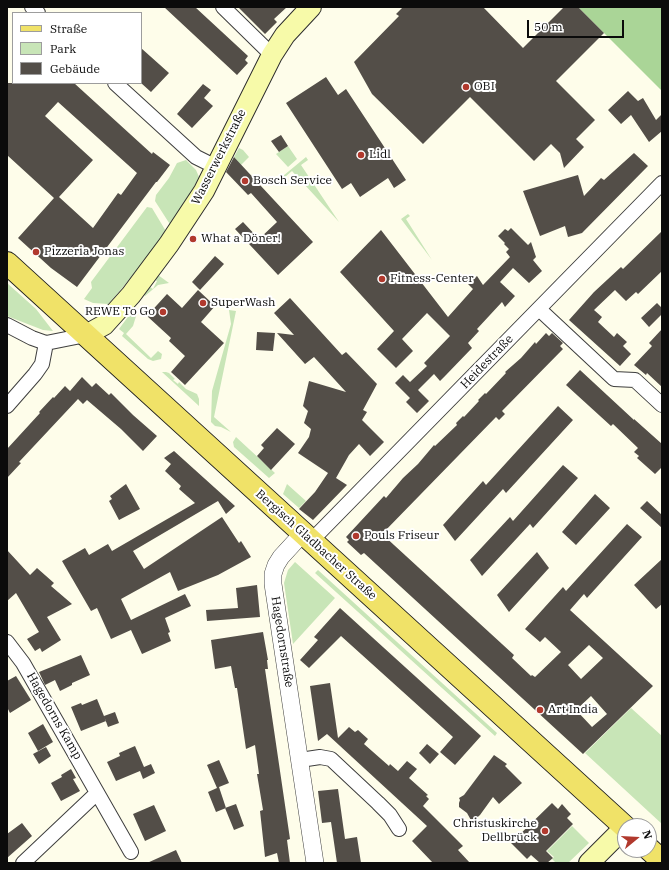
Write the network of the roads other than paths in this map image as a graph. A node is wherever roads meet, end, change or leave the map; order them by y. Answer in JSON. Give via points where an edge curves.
{"nodes":[{"id":1,"x":223,"y":7,"type":"edge"},
{"id":2,"x":311,"y":7,"type":"edge"},
{"id":3,"x":272,"y":55,"type":"junction"},
{"id":4,"x":116,"y":84,"type":"edge"},
{"id":5,"x":216,"y":168,"type":"junction"},
{"id":6,"x":662,"y":183,"type":"edge"},
{"id":7,"x":7,"y":263,"type":"edge"},
{"id":8,"x":539,"y":309,"type":"junction"},
{"id":9,"x":7,"y":325,"type":"edge"},
{"id":10,"x":86,"y":335,"type":"junction"},
{"id":11,"x":46,"y":343,"type":"junction"},
{"id":12,"x":662,"y":405,"type":"edge"},
{"id":13,"x":7,"y":406,"type":"edge"},
{"id":14,"x":307,"y":537,"type":"junction"},
{"id":15,"x":7,"y":642,"type":"edge"},
{"id":16,"x":300,"y":760,"type":"junction"},
{"id":17,"x":97,"y":793,"type":"junction"},
{"id":18,"x":617,"y":820,"type":"edge"},
{"id":19,"x":399,"y":829,"type":"dead end"},
{"id":20,"x":617,"y":835,"type":"edge"},
{"id":21,"x":131,"y":852,"type":"dead end"},
{"id":22,"x":23,"y":863,"type":"edge"},
{"id":23,"x":315,"y":863,"type":"edge"},
{"id":24,"x":589,"y":863,"type":"edge"}],
"edges":[{"from":1,"to":3,"type":"street"},
{"from":2,"to":3,"type":"main road","name":"Wasserwerkstraße","via":[[285,35]]},
{"from":3,"to":5,"type":"main road","name":"Wasserwerkstraße"},
{"from":4,"to":5,"type":"street","via":[[196,157]]},
{"from":5,"to":10,"type":"main road","name":"Wasserwerkstraße","via":[[169,244],[130,295],[104,325]]},
{"from":6,"to":8,"type":"street","name":"Heidestraße"},
{"from":7,"to":10,"type":"main road","name":"Bergisch Gladbacher Straße"},
{"from":8,"to":12,"type":"street","via":[[614,379],[635,380]]},
{"from":8,"to":14,"type":"street","name":"Heidestraße"},
{"from":9,"to":11,"type":"street"},
{"from":10,"to":11,"type":"street"},
{"from":10,"to":14,"type":"main road","name":"Bergisch Gladbacher Straße"},
{"from":11,"to":13,"type":"street","via":[[42,364],[36,374]]},
{"from":14,"to":16,"type":"street","name":"Hagedornstraße","via":[[281,557],[273,574]]},
{"from":14,"to":18,"type":"main road","name":"Bergisch Gladbacher Straße"},
{"from":15,"to":17,"type":"street","name":"Hagedorns Kamp","via":[[23,663]]},
{"from":16,"to":19,"type":"street","via":[[320,757],[331,759],[390,815]]},
{"from":16,"to":23,"type":"street","name":"Hagedornstraße"},
{"from":17,"to":21,"type":"street","name":"Hagedorns Kamp"},
{"from":17,"to":22,"type":"street"},
{"from":20,"to":24,"type":"main road"}]}
